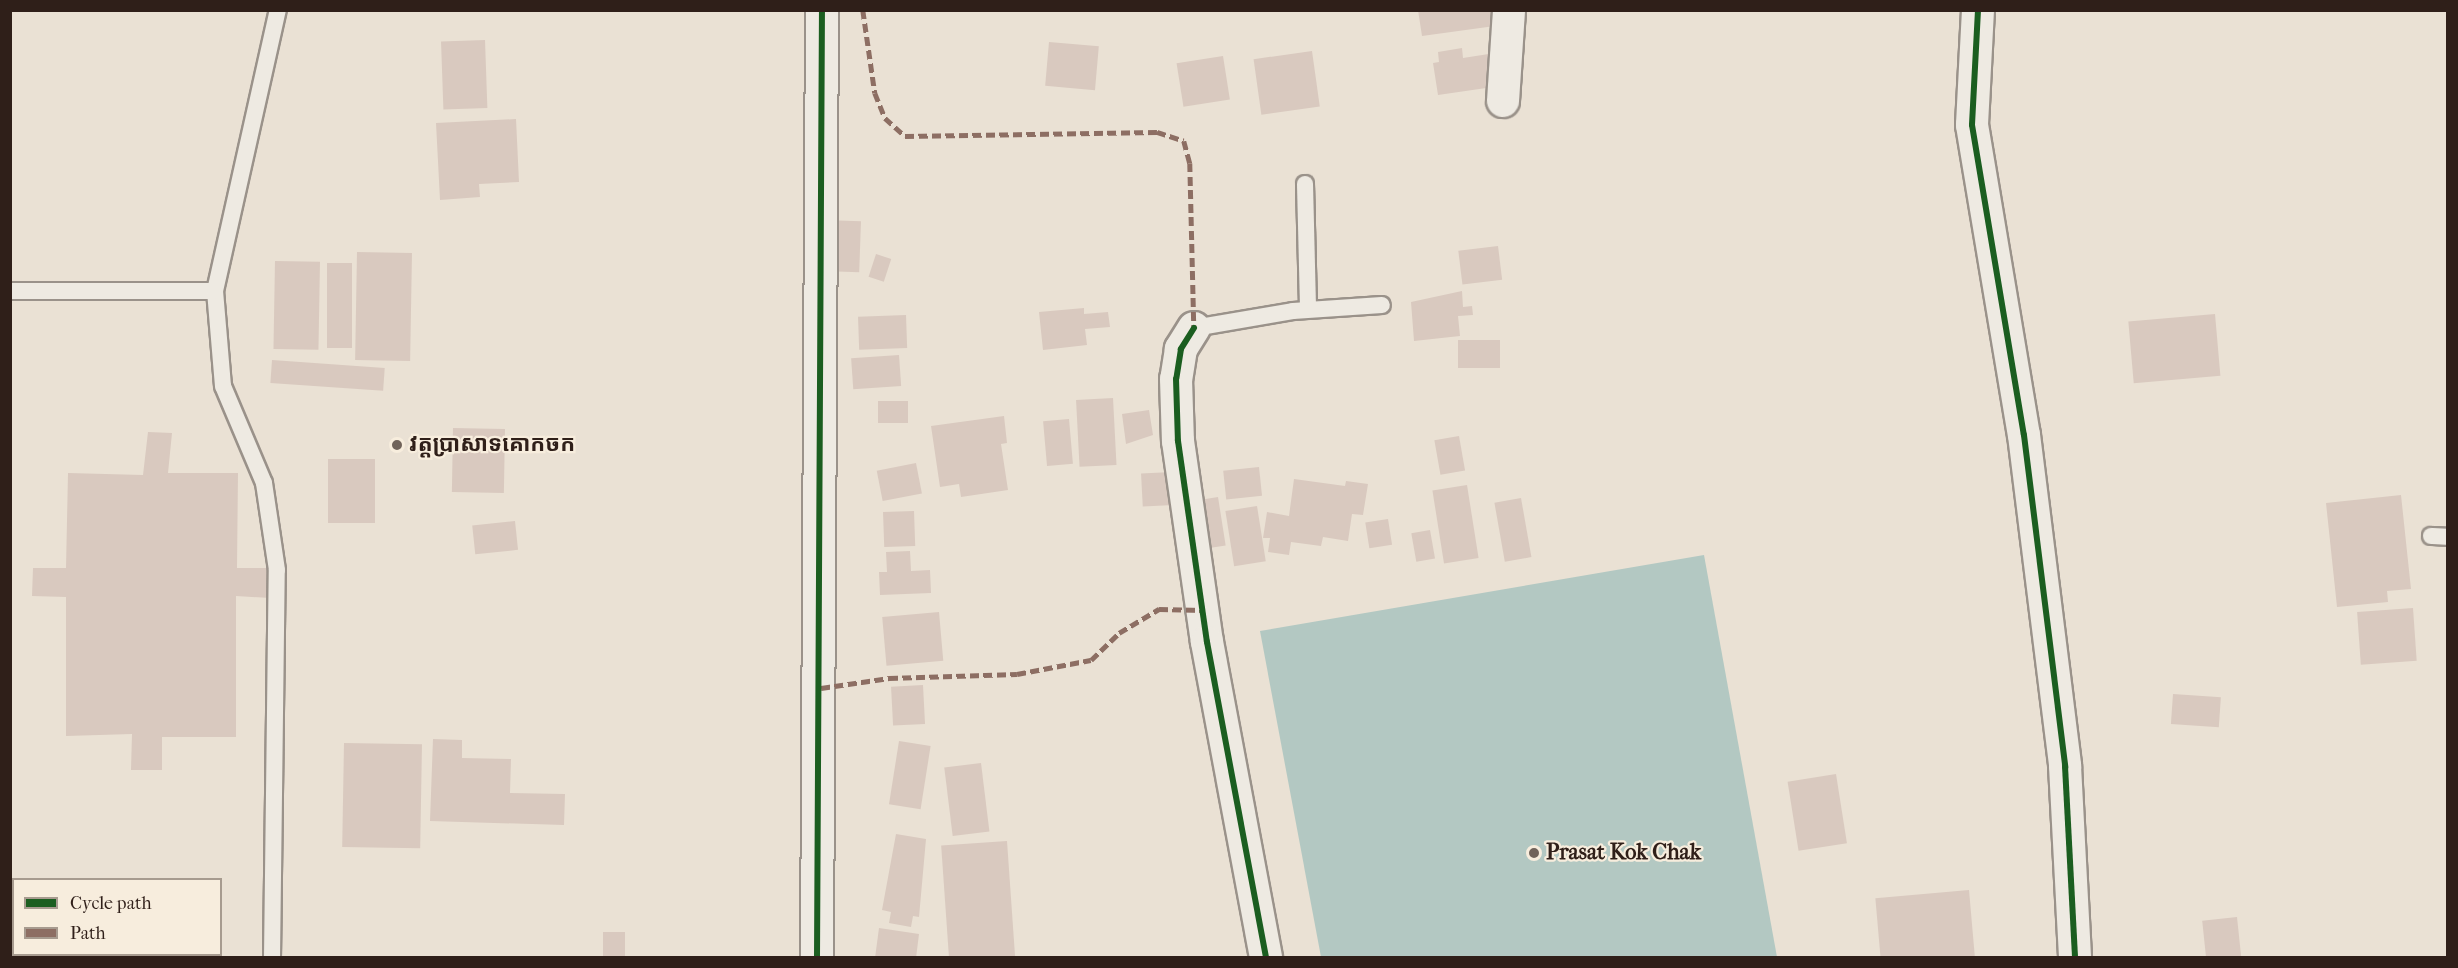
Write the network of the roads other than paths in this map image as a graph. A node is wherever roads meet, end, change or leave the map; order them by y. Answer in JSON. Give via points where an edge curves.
{"nodes":[{"id":1,"x":279,"y":10,"type":"edge"},
{"id":2,"x":822,"y":10,"type":"edge"},
{"id":3,"x":1509,"y":10,"type":"edge"},
{"id":4,"x":1978,"y":10,"type":"edge"},
{"id":5,"x":1503,"y":101,"type":"dead end"},
{"id":6,"x":1305,"y":184,"type":"dead end"},
{"id":7,"x":10,"y":291,"type":"edge"},
{"id":8,"x":215,"y":291,"type":"junction"},
{"id":9,"x":1382,"y":305,"type":"dead end"},
{"id":10,"x":1308,"y":309,"type":"junction"},
{"id":11,"x":1194,"y":328,"type":"joint"},
{"id":12,"x":272,"y":957,"type":"edge"},
{"id":13,"x":817,"y":957,"type":"edge"},
{"id":14,"x":1266,"y":957,"type":"edge"},
{"id":15,"x":2075,"y":957,"type":"edge"}],
"edges":[{"from":1,"to":8,"type":"lane"},
{"from":2,"to":13,"type":"street"},
{"from":3,"to":5,"type":"street"},
{"from":4,"to":15,"type":"street","via":[[1972,125],[2024,435],[2065,766]]},
{"from":6,"to":10,"type":"lane"},
{"from":7,"to":8,"type":"lane"},
{"from":8,"to":12,"type":"lane","via":[[223,386],[264,483],[277,570]]},
{"from":9,"to":10,"type":"lane"},
{"from":10,"to":11,"type":"lane"},
{"from":11,"to":14,"type":"street","via":[[1181,349],[1176,380],[1178,441],[1207,642]]}]}
